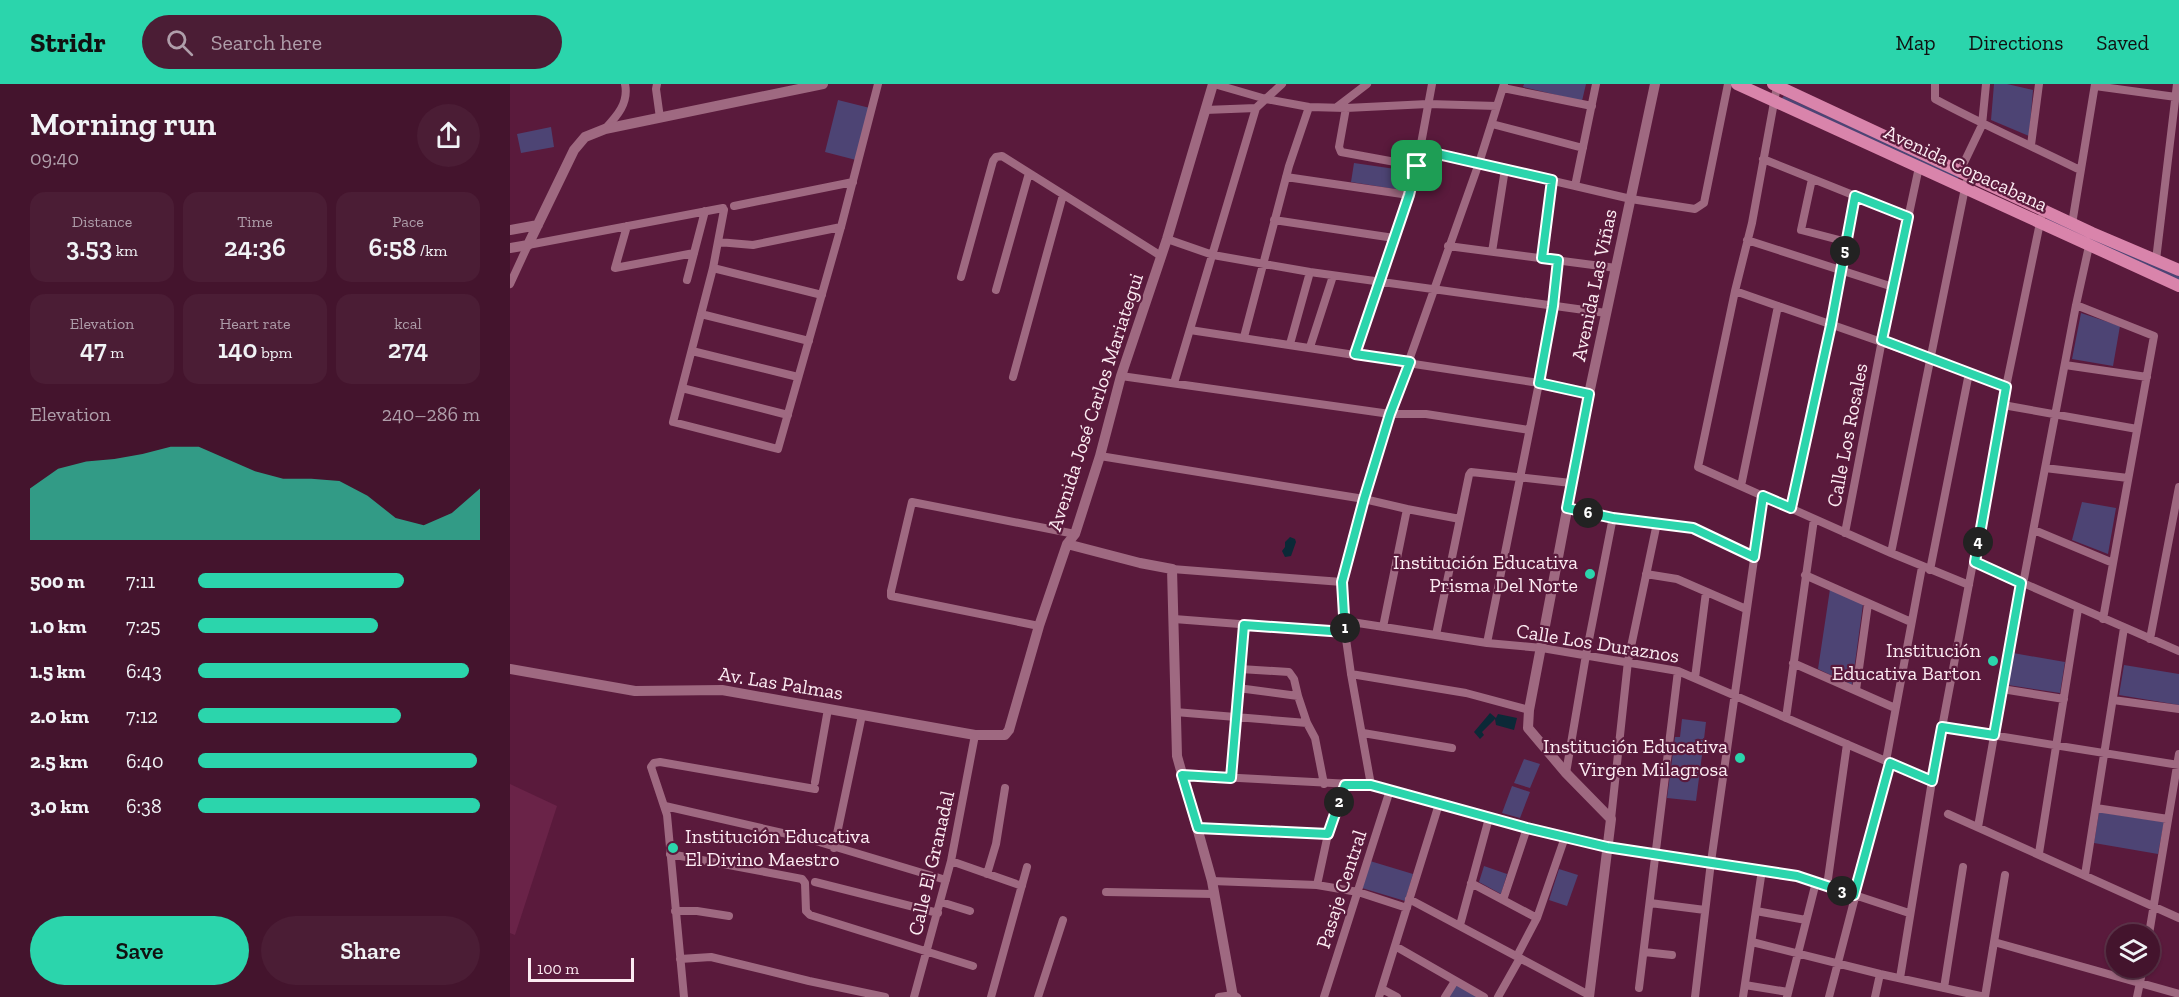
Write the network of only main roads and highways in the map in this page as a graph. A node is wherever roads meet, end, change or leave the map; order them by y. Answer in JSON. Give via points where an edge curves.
{"nodes":[{"id":1,"x":1737,"y":84,"type":"edge"},
{"id":2,"x":1779,"y":86,"type":"edge"},
{"id":3,"x":2179,"y":270,"type":"edge"},
{"id":4,"x":2179,"y":286,"type":"edge"}],
"edges":[{"from":1,"to":4,"type":"main road","name":"Avenida Copacabana"},
{"from":2,"to":3,"type":"main road","name":"Avenida Copacabana"}]}
